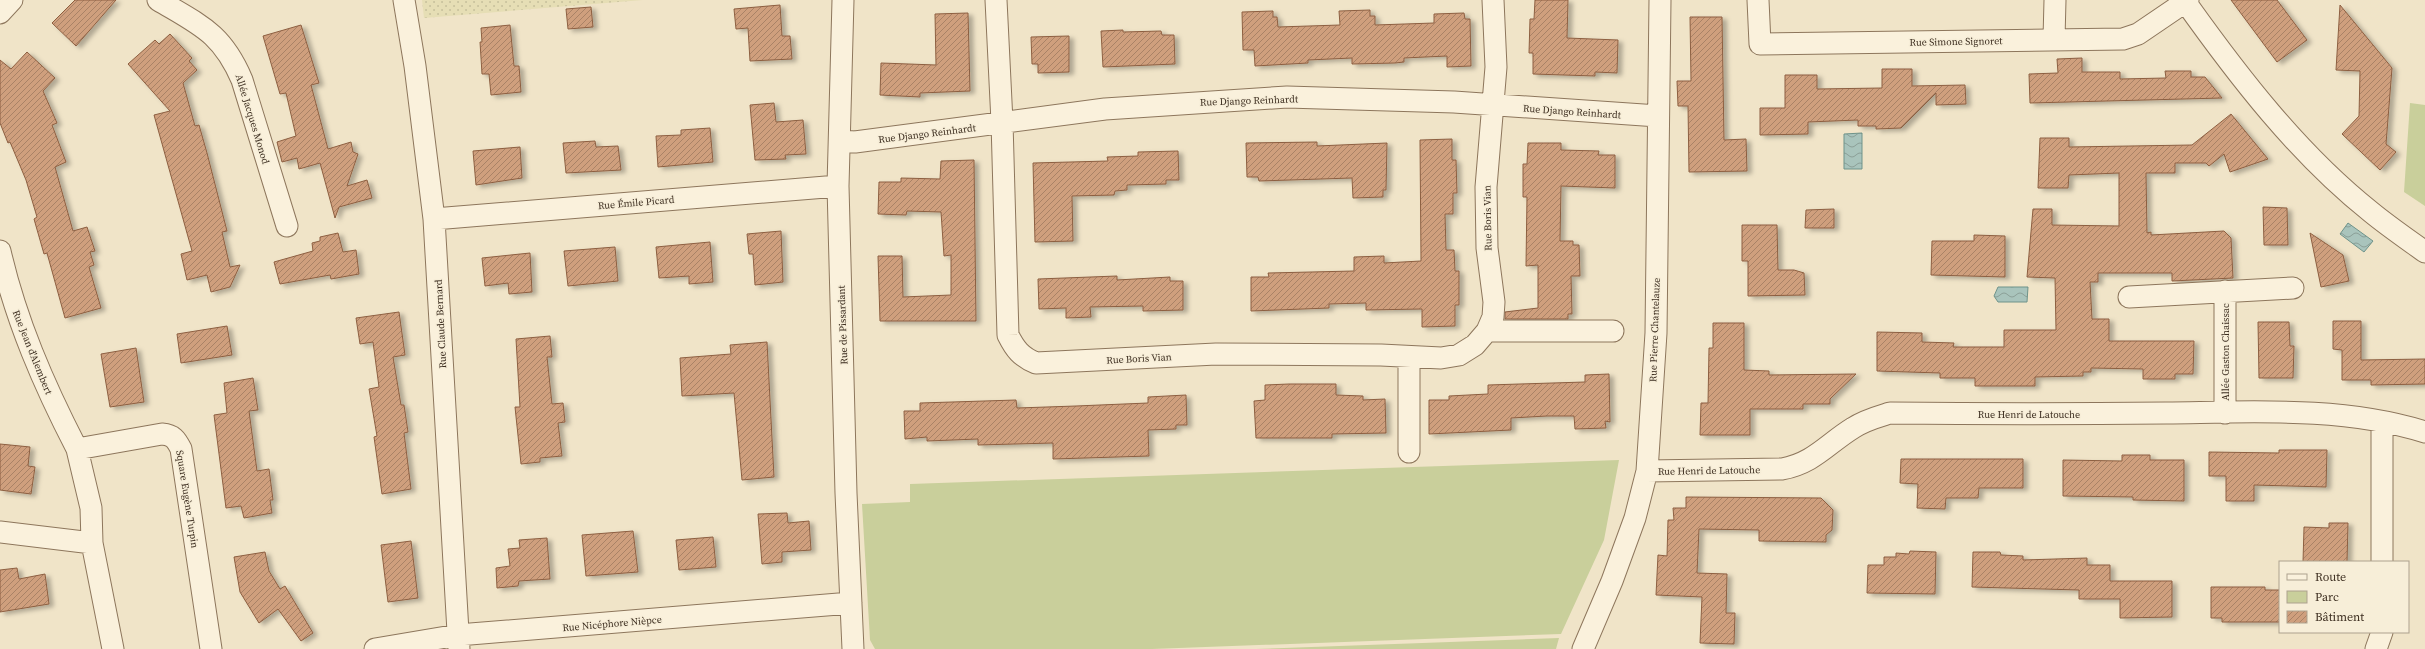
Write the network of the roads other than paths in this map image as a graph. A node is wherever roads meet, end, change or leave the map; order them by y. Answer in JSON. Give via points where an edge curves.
{"nodes":[{"id":1,"x":12,"y":0,"type":"edge"},
{"id":2,"x":158,"y":0,"type":"edge"},
{"id":3,"x":404,"y":0,"type":"edge"},
{"id":4,"x":844,"y":0,"type":"edge"},
{"id":5,"x":996,"y":0,"type":"edge"},
{"id":6,"x":1494,"y":0,"type":"edge"},
{"id":7,"x":1660,"y":0,"type":"edge"},
{"id":8,"x":1758,"y":0,"type":"edge"},
{"id":9,"x":2055,"y":0,"type":"edge"},
{"id":10,"x":2186,"y":1,"type":"edge"},
{"id":11,"x":0,"y":12,"type":"edge"},
{"id":12,"x":2054,"y":39,"type":"junction"},
{"id":13,"x":1493,"y":105,"type":"junction"},
{"id":14,"x":1658,"y":116,"type":"junction"},
{"id":15,"x":1002,"y":122,"type":"junction"},
{"id":16,"x":841,"y":141,"type":"junction"},
{"id":17,"x":838,"y":186,"type":"junction"},
{"id":18,"x":434,"y":219,"type":"junction"},
{"id":19,"x":286,"y":226,"type":"dead end"},
{"id":20,"x":0,"y":251,"type":"edge"},
{"id":21,"x":2425,"y":252,"type":"edge"},
{"id":22,"x":2293,"y":288,"type":"dead end"},
{"id":23,"x":2225,"y":291,"type":"junction"},
{"id":24,"x":2129,"y":297,"type":"dead end"},
{"id":25,"x":1487,"y":331,"type":"junction"},
{"id":26,"x":1613,"y":331,"type":"dead end"},
{"id":27,"x":1409,"y":357,"type":"junction"},
{"id":28,"x":2225,"y":413,"type":"junction"},
{"id":29,"x":2382,"y":422,"type":"junction"},
{"id":30,"x":2425,"y":432,"type":"edge"},
{"id":31,"x":77,"y":449,"type":"junction"},
{"id":32,"x":1409,"y":452,"type":"dead end"},
{"id":33,"x":1647,"y":471,"type":"junction"},
{"id":34,"x":0,"y":532,"type":"edge"},
{"id":35,"x":92,"y":543,"type":"junction"},
{"id":36,"x":2382,"y":561,"type":"edge"},
{"id":37,"x":851,"y":603,"type":"junction"},
{"id":38,"x":2382,"y":633,"type":"edge"},
{"id":39,"x":459,"y":642,"type":"edge"},
{"id":40,"x":113,"y":649,"type":"edge"},
{"id":41,"x":211,"y":649,"type":"edge"},
{"id":42,"x":375,"y":649,"type":"edge"},
{"id":43,"x":853,"y":649,"type":"edge"},
{"id":44,"x":1583,"y":649,"type":"edge"},
{"id":45,"x":2376,"y":649,"type":"edge"}],
"edges":[{"from":1,"to":11,"type":"street"},
{"from":2,"to":19,"type":"street","name":"Allée Jacques Monod","via":[[210,32],[225,46],[235,62]]},
{"from":3,"to":18,"type":"street","name":"Rue Claude Bernard"},
{"from":4,"to":16,"type":"street","name":"Rue de Pissardant"},
{"from":5,"to":15,"type":"street","name":"Rue Boris Vian"},
{"from":6,"to":13,"type":"street","name":"Rue Boris Vian","via":[[1496,67]]},
{"from":7,"to":14,"type":"street","name":"Rue Pierre Chantelauze"},
{"from":8,"to":12,"type":"street","name":"Rue Simone Signoret","via":[[1760,44]]},
{"from":9,"to":12,"type":"street"},
{"from":10,"to":12,"type":"street","name":"Rue Simone Signoret","via":[[2138,34],[2123,39]]},
{"from":10,"to":21,"type":"street","via":[[2249,86],[2306,151],[2370,212]]},
{"from":13,"to":14,"type":"street","name":"Rue Django Reinhardt"},
{"from":13,"to":15,"type":"street","name":"Rue Django Reinhardt","via":[[1287,97],[1105,109]]},
{"from":13,"to":25,"type":"street","name":"Rue Boris Vian","via":[[1486,187],[1487,248],[1494,302],[1493,317]]},
{"from":14,"to":33,"type":"street","name":"Rue Pierre Chantelauze","via":[[1656,333]]},
{"from":15,"to":16,"type":"street","name":"Rue Django Reinhardt","via":[[863,141]]},
{"from":15,"to":27,"type":"street","name":"Rue Boris Vian","via":[[1008,335],[1023,358],[1036,364],[1216,354]]},
{"from":16,"to":17,"type":"street","name":"Rue de Pissardant"},
{"from":17,"to":18,"type":"street","name":"Rue Émile Picard"},
{"from":17,"to":37,"type":"street","name":"Rue de Pissardant"},
{"from":18,"to":39,"type":"street","name":"Rue Claude Bernard"},
{"from":20,"to":31,"type":"street","name":"Rue Jean d'Alembert","via":[[24,337]]},
{"from":22,"to":23,"type":"street","name":"Allée Gaston Chaissac"},
{"from":23,"to":24,"type":"street","name":"Allée Gaston Chaissac"},
{"from":23,"to":28,"type":"street","name":"Allée Gaston Chaissac"},
{"from":25,"to":26,"type":"street"},
{"from":25,"to":27,"type":"street","name":"Rue Boris Vian","via":[[1475,345],[1459,355],[1441,358]]},
{"from":27,"to":32,"type":"street"},
{"from":28,"to":29,"type":"street","name":"Rue Henri de Latouche","via":[[2326,414]]},
{"from":28,"to":33,"type":"street","name":"Rue Henri de Latouche","via":[[1890,414],[1872,418],[1854,427],[1817,456],[1799,466],[1782,469]]},
{"from":29,"to":30,"type":"street","name":"Rue Henri de Latouche"},
{"from":29,"to":36,"type":"street"},
{"from":31,"to":35,"type":"street","via":[[91,508]]},
{"from":31,"to":41,"type":"street","name":"Square Eugène Turpin","via":[[162,434],[170,434],[176,439],[181,449]]},
{"from":33,"to":44,"type":"street","name":"Rue Pierre Chantelauze","via":[[1635,518]]},
{"from":34,"to":35,"type":"street"},
{"from":35,"to":40,"type":"street"},
{"from":37,"to":39,"type":"street","name":"Rue Nicéphore Nièpce"},
{"from":37,"to":43,"type":"street","name":"Rue de Pissardant"},
{"from":38,"to":45,"type":"street"},
{"from":39,"to":42,"type":"street","name":"Rue Nicéphore Nièpce"}]}
